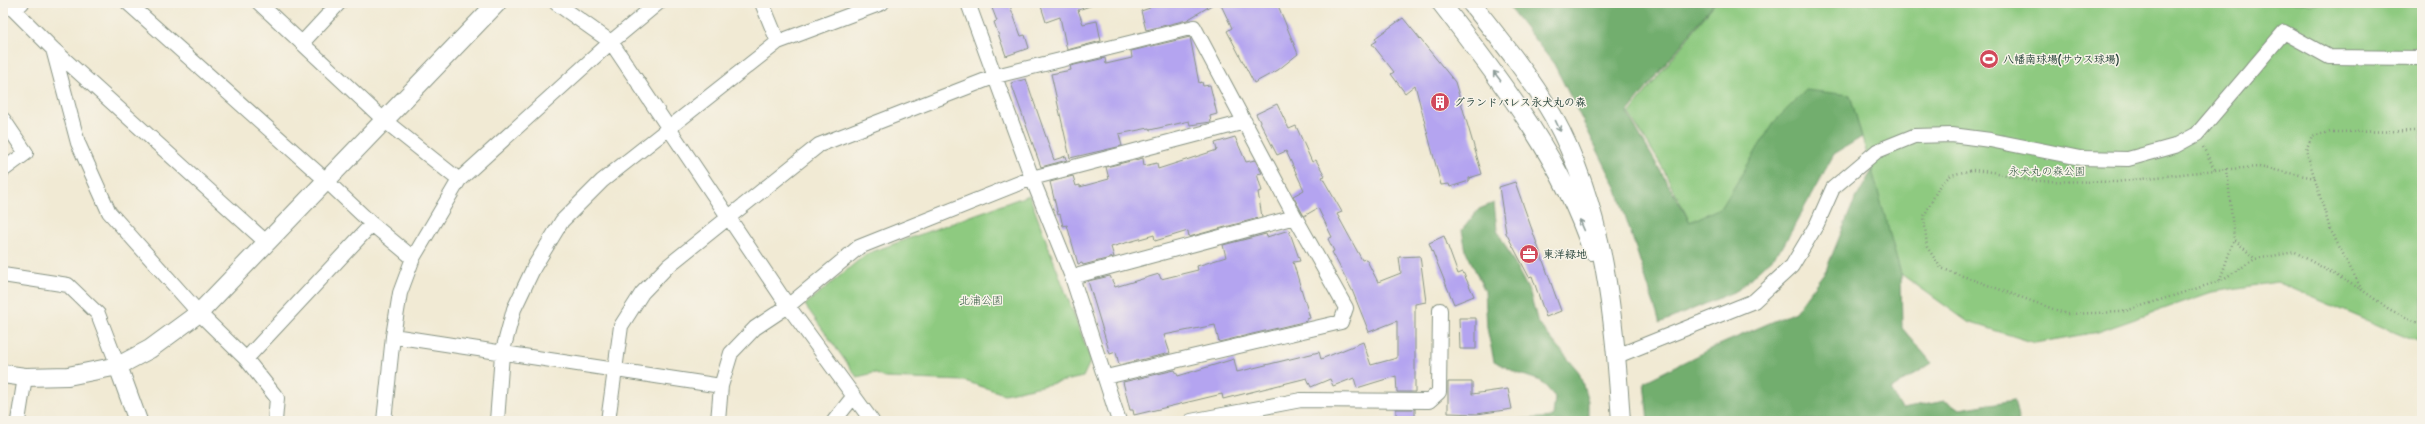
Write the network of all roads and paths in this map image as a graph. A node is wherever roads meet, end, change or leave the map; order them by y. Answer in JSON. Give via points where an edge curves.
{"nodes":[{"id":1,"x":22,"y":3,"type":"edge"},
{"id":2,"x":128,"y":3,"type":"edge"},
{"id":3,"x":258,"y":3,"type":"edge"},
{"id":4,"x":339,"y":3,"type":"edge"},
{"id":5,"x":497,"y":3,"type":"edge"},
{"id":6,"x":556,"y":3,"type":"edge"},
{"id":7,"x":658,"y":3,"type":"edge"},
{"id":8,"x":762,"y":3,"type":"edge"},
{"id":9,"x":882,"y":3,"type":"edge"},
{"id":10,"x":968,"y":3,"type":"edge"},
{"id":11,"x":1441,"y":3,"type":"edge"},
{"id":12,"x":1471,"y":3,"type":"edge"},
{"id":13,"x":611,"y":42,"type":"junction"},
{"id":14,"x":778,"y":42,"type":"junction"},
{"id":15,"x":302,"y":43,"type":"junction"},
{"id":16,"x":54,"y":49,"type":"junction"},
{"id":17,"x":2422,"y":58,"type":"edge"},
{"id":18,"x":996,"y":76,"type":"junction"},
{"id":19,"x":3,"y":119,"type":"edge"},
{"id":20,"x":384,"y":121,"type":"junction"},
{"id":21,"x":1245,"y":122,"type":"junction"},
{"id":22,"x":669,"y":129,"type":"junction"},
{"id":23,"x":2422,"y":131,"type":"edge"},
{"id":24,"x":2196,"y":134,"type":"junction"},
{"id":25,"x":2227,"y":169,"type":"junction"},
{"id":26,"x":3,"y":170,"type":"edge"},
{"id":27,"x":2215,"y":170,"type":"junction"},
{"id":28,"x":1032,"y":178,"type":"junction"},
{"id":29,"x":2315,"y":178,"type":"junction"},
{"id":30,"x":326,"y":180,"type":"junction"},
{"id":31,"x":459,"y":180,"type":"junction"},
{"id":32,"x":730,"y":217,"type":"junction"},
{"id":33,"x":1295,"y":217,"type":"junction"},
{"id":34,"x":372,"y":224,"type":"junction"},
{"id":35,"x":2234,"y":239,"type":"junction"},
{"id":36,"x":266,"y":242,"type":"junction"},
{"id":37,"x":413,"y":258,"type":"junction"},
{"id":38,"x":2255,"y":259,"type":"junction"},
{"id":39,"x":3,"y":275,"type":"edge"},
{"id":40,"x":1072,"y":277,"type":"junction"},
{"id":41,"x":2220,"y":281,"type":"junction"},
{"id":42,"x":2362,"y":290,"type":"junction"},
{"id":43,"x":788,"y":306,"type":"junction"},
{"id":44,"x":1440,"y":310,"type":"dead end"},
{"id":45,"x":199,"y":313,"type":"junction"},
{"id":46,"x":1612,"y":315,"type":"junction"},
{"id":47,"x":2422,"y":325,"type":"edge"},
{"id":48,"x":393,"y":336,"type":"junction"},
{"id":49,"x":502,"y":354,"type":"junction"},
{"id":50,"x":1617,"y":356,"type":"junction"},
{"id":51,"x":246,"y":359,"type":"junction"},
{"id":52,"x":118,"y":366,"type":"junction"},
{"id":53,"x":613,"y":370,"type":"junction"},
{"id":54,"x":3,"y":374,"type":"edge"},
{"id":55,"x":25,"y":377,"type":"junction"},
{"id":56,"x":1106,"y":377,"type":"junction"},
{"id":57,"x":721,"y":386,"type":"junction"},
{"id":58,"x":853,"y":397,"type":"junction"},
{"id":59,"x":18,"y":421,"type":"edge"},
{"id":60,"x":138,"y":421,"type":"edge"},
{"id":61,"x":275,"y":421,"type":"edge"},
{"id":62,"x":384,"y":421,"type":"edge"},
{"id":63,"x":497,"y":421,"type":"edge"},
{"id":64,"x":608,"y":421,"type":"edge"},
{"id":65,"x":718,"y":421,"type":"edge"},
{"id":66,"x":834,"y":421,"type":"edge"},
{"id":67,"x":872,"y":421,"type":"edge"},
{"id":68,"x":1119,"y":421,"type":"edge"},
{"id":69,"x":1191,"y":421,"type":"edge"},
{"id":70,"x":1622,"y":421,"type":"edge"}],
"edges":[{"from":1,"to":16,"type":"street","via":[[14,10]]},
{"from":2,"to":30,"type":"street"},
{"from":3,"to":15,"type":"street"},
{"from":4,"to":15,"type":"street"},
{"from":5,"to":20,"type":"street"},
{"from":6,"to":13,"type":"street"},
{"from":7,"to":13,"type":"street"},
{"from":8,"to":14,"type":"street"},
{"from":9,"to":14,"type":"street"},
{"from":10,"to":18,"type":"street"},
{"from":46,"to":11,"type":"street","one_way":true,"via":[[1588,240],[1568,193],[1536,133],[1502,83]]},
{"from":12,"to":46,"type":"street","one_way":true,"via":[[1520,66],[1553,116],[1579,171],[1591,204]]},
{"from":13,"to":22,"type":"street"},
{"from":13,"to":31,"type":"street"},
{"from":14,"to":22,"type":"street"},
{"from":15,"to":20,"type":"street"},
{"from":16,"to":36,"type":"street"},
{"from":16,"to":45,"type":"street","via":[[78,143],[109,212]]},
{"from":17,"to":24,"type":"street","via":[[2328,58],[2284,32]]},
{"from":18,"to":21,"type":"street","via":[[1194,27]]},
{"from":18,"to":28,"type":"street"},
{"from":18,"to":32,"type":"street","via":[[819,146]]},
{"from":19,"to":26,"type":"street","via":[[26,153]]},
{"from":20,"to":30,"type":"street"},
{"from":20,"to":31,"type":"street"},
{"from":21,"to":28,"type":"street"},
{"from":21,"to":33,"type":"street"},
{"from":22,"to":32,"type":"street"},
{"from":22,"to":49,"type":"street","via":[[602,181],[562,221],[534,267],[514,309]]},
{"from":23,"to":29,"type":"path","via":[[2331,132],[2312,136],[2306,150]]},
{"from":24,"to":27,"type":"path"},
{"from":24,"to":50,"type":"street","via":[[2175,146],[2128,159],[2080,158],[1952,135],[1914,136],[1877,151],[1833,188],[1817,224],[1792,266],[1754,301]]},
{"from":25,"to":27,"type":"path"},
{"from":25,"to":29,"type":"path","via":[[2259,167]]},
{"from":25,"to":35,"type":"path"},
{"from":27,"to":41,"type":"path","via":[[2116,182],[2033,181],[1972,170],[1951,175],[1940,185],[1924,216],[1926,247],[1941,268],[2067,314],[2122,312]]},
{"from":28,"to":40,"type":"street"},
{"from":28,"to":43,"type":"street","via":[[859,247]]},
{"from":29,"to":42,"type":"path","via":[[2330,229]]},
{"from":30,"to":34,"type":"street"},
{"from":30,"to":36,"type":"street"},
{"from":31,"to":37,"type":"street"},
{"from":32,"to":43,"type":"street"},
{"from":32,"to":53,"type":"street","via":[[668,266],[642,292],[621,326]]},
{"from":33,"to":40,"type":"street"},
{"from":33,"to":56,"type":"street","via":[[1346,308],[1341,322]]},
{"from":34,"to":37,"type":"street"},
{"from":34,"to":51,"type":"street"},
{"from":35,"to":38,"type":"path"},
{"from":35,"to":41,"type":"path"},
{"from":36,"to":45,"type":"street"},
{"from":37,"to":48,"type":"street","via":[[400,293]]},
{"from":38,"to":41,"type":"path"},
{"from":38,"to":42,"type":"path","via":[[2295,252]]},
{"from":39,"to":52,"type":"street","via":[[68,285],[98,314]]},
{"from":40,"to":56,"type":"street"},
{"from":42,"to":47,"type":"path","via":[[2389,309]]},
{"from":43,"to":57,"type":"street","via":[[755,328],[731,353]]},
{"from":43,"to":58,"type":"street"},
{"from":44,"to":69,"type":"street","via":[[1439,392],[1429,402],[1301,400]]},
{"from":45,"to":51,"type":"street"},
{"from":45,"to":52,"type":"street","via":[[150,349]]},
{"from":46,"to":50,"type":"street"},
{"from":48,"to":49,"type":"street"},
{"from":48,"to":62,"type":"street"},
{"from":49,"to":53,"type":"street"},
{"from":49,"to":63,"type":"street"},
{"from":50,"to":70,"type":"street"},
{"from":51,"to":61,"type":"street","via":[[277,398]]},
{"from":52,"to":55,"type":"street","via":[[68,376]]},
{"from":52,"to":60,"type":"street"},
{"from":53,"to":57,"type":"street"},
{"from":53,"to":64,"type":"street"},
{"from":54,"to":55,"type":"street"},
{"from":55,"to":59,"type":"street"},
{"from":56,"to":68,"type":"street"},
{"from":57,"to":65,"type":"street"},
{"from":58,"to":66,"type":"street"},
{"from":58,"to":67,"type":"street"}]}
